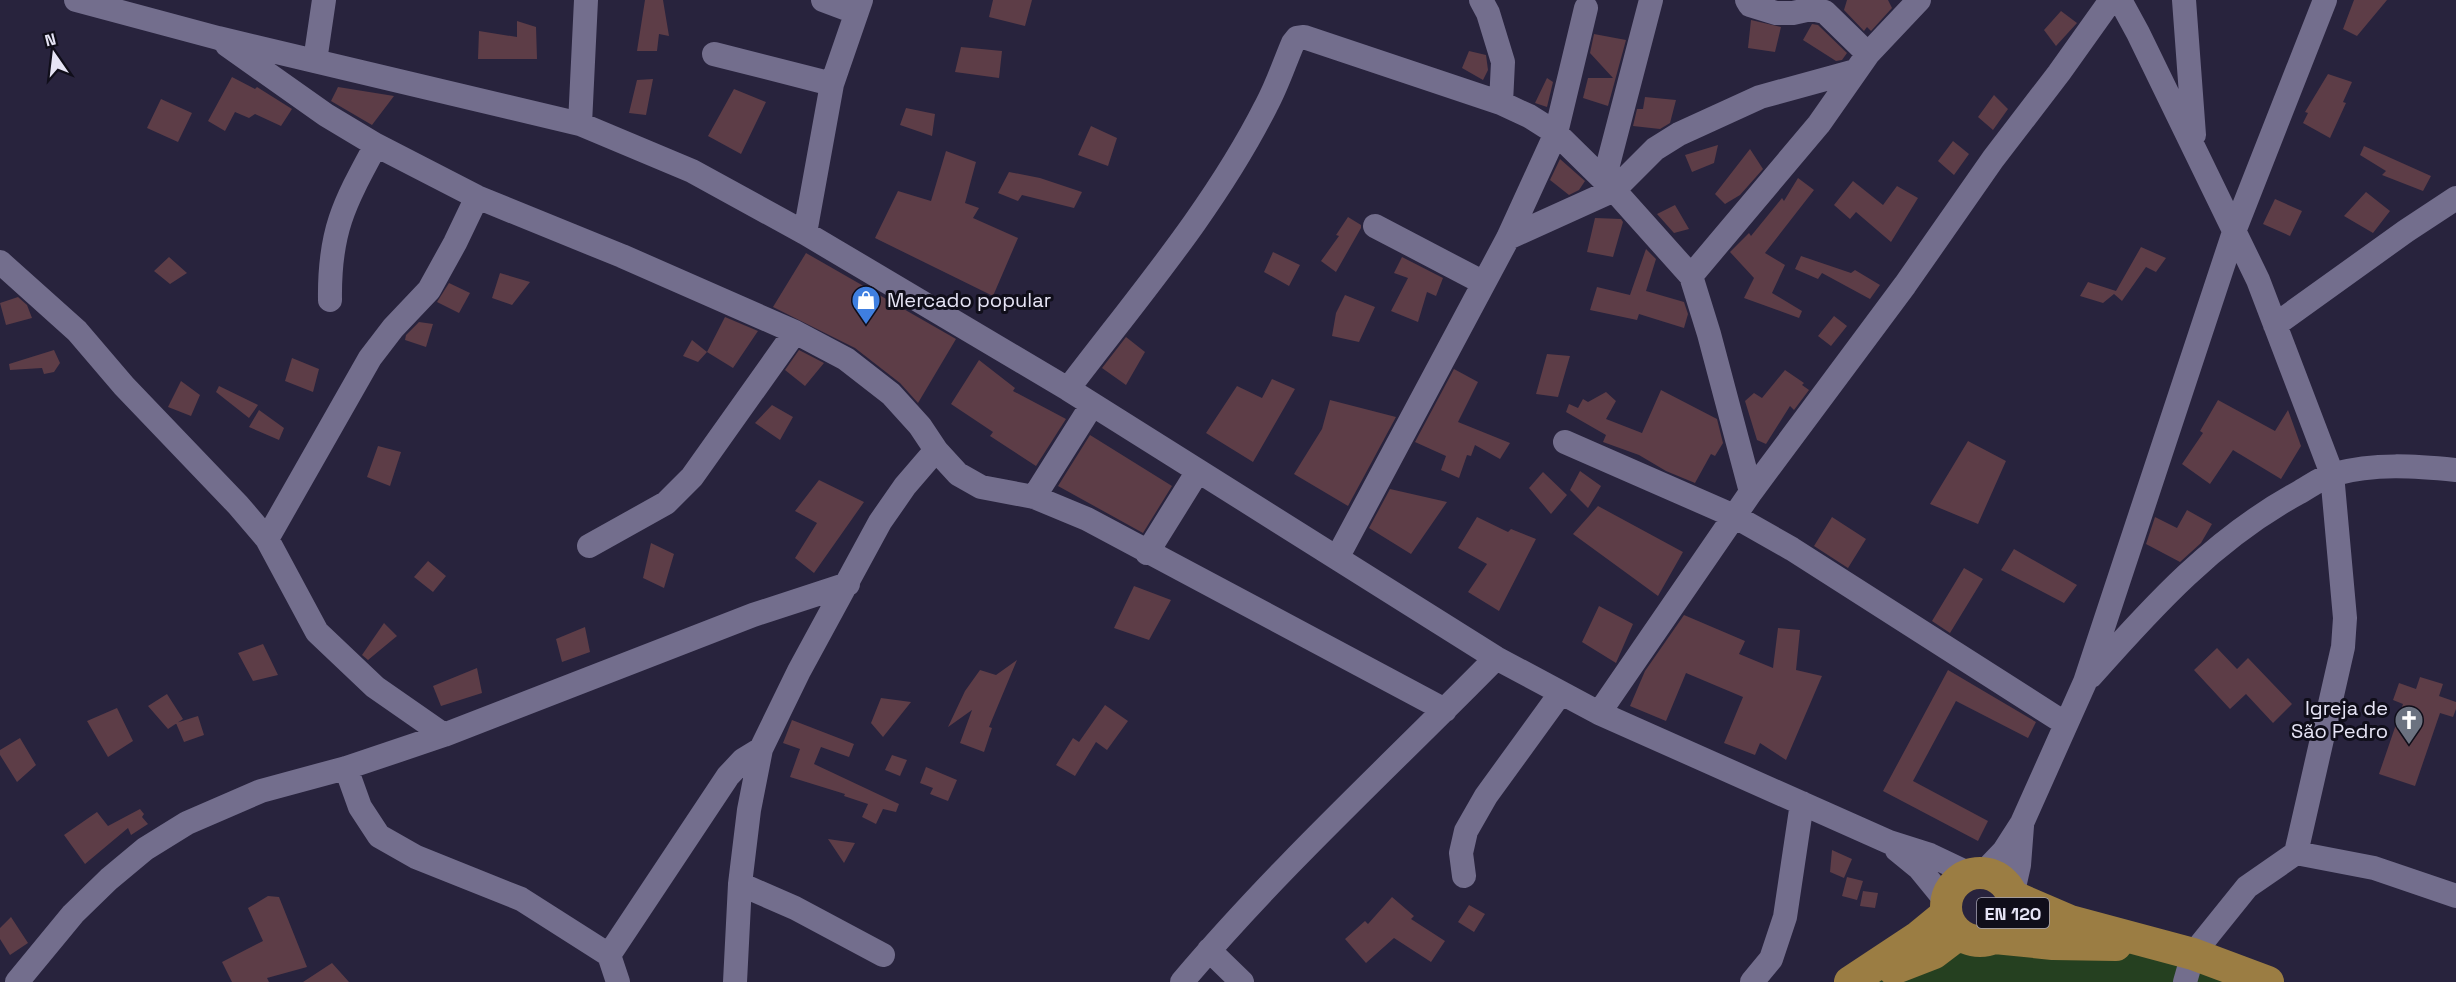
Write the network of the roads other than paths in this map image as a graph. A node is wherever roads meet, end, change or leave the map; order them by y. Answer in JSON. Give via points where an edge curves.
{"nodes":[{"id":1,"x":76,"y":0,"type":"edge"},
{"id":2,"x":324,"y":0,"type":"edge"},
{"id":3,"x":586,"y":0,"type":"edge"},
{"id":4,"x":824,"y":0,"type":"edge"},
{"id":5,"x":1481,"y":0,"type":"edge"},
{"id":6,"x":1651,"y":0,"type":"edge"},
{"id":7,"x":1747,"y":0,"type":"edge"},
{"id":8,"x":1919,"y":0,"type":"edge"},
{"id":9,"x":2111,"y":0,"type":"edge"},
{"id":10,"x":2120,"y":0,"type":"edge"},
{"id":11,"x":2184,"y":0,"type":"edge"},
{"id":12,"x":2325,"y":0,"type":"edge"},
{"id":13,"x":858,"y":6,"type":"edge"},
{"id":14,"x":1586,"y":8,"type":"dead end"},
{"id":15,"x":218,"y":38,"type":"junction"},
{"id":16,"x":714,"y":54,"type":"dead end"},
{"id":17,"x":315,"y":61,"type":"junction"},
{"id":18,"x":1862,"y":62,"type":"junction"},
{"id":19,"x":832,"y":84,"type":"junction"},
{"id":20,"x":1501,"y":103,"type":"junction"},
{"id":21,"x":580,"y":124,"type":"junction"},
{"id":22,"x":1556,"y":134,"type":"junction"},
{"id":23,"x":376,"y":145,"type":"junction"},
{"id":24,"x":2194,"y":147,"type":"junction"},
{"id":25,"x":1609,"y":185,"type":"junction"},
{"id":26,"x":477,"y":197,"type":"junction"},
{"id":27,"x":2456,"y":198,"type":"edge"},
{"id":28,"x":1375,"y":226,"type":"dead end"},
{"id":29,"x":2235,"y":229,"type":"junction"},
{"id":30,"x":804,"y":233,"type":"junction"},
{"id":31,"x":1508,"y":238,"type":"junction"},
{"id":32,"x":0,"y":262,"type":"edge"},
{"id":33,"x":1691,"y":276,"type":"junction"},
{"id":34,"x":1484,"y":283,"type":"junction"},
{"id":35,"x":330,"y":300,"type":"dead end"},
{"id":36,"x":2275,"y":325,"type":"junction"},
{"id":37,"x":795,"y":332,"type":"junction"},
{"id":38,"x":1068,"y":389,"type":"junction"},
{"id":39,"x":1092,"y":405,"type":"junction"},
{"id":40,"x":1565,"y":442,"type":"dead end"},
{"id":41,"x":936,"y":450,"type":"junction"},
{"id":42,"x":2456,"y":470,"type":"edge"},
{"id":43,"x":1198,"y":471,"type":"junction"},
{"id":44,"x":2332,"y":474,"type":"junction"},
{"id":45,"x":1750,"y":492,"type":"junction"},
{"id":46,"x":1034,"y":497,"type":"junction"},
{"id":47,"x":1734,"y":516,"type":"junction"},
{"id":48,"x":267,"y":539,"type":"junction"},
{"id":49,"x":589,"y":546,"type":"dead end"},
{"id":50,"x":1146,"y":553,"type":"junction"},
{"id":51,"x":1337,"y":558,"type":"junction"},
{"id":52,"x":848,"y":584,"type":"junction"},
{"id":53,"x":1496,"y":657,"type":"junction"},
{"id":54,"x":2085,"y":682,"type":"junction"},
{"id":55,"x":1560,"y":694,"type":"junction"},
{"id":56,"x":1445,"y":710,"type":"junction"},
{"id":57,"x":1599,"y":713,"type":"junction"},
{"id":58,"x":2066,"y":724,"type":"junction"},
{"id":59,"x":444,"y":735,"type":"junction"},
{"id":60,"x":760,"y":749,"type":"junction"},
{"id":61,"x":346,"y":768,"type":"junction"},
{"id":62,"x":1802,"y":803,"type":"junction"},
{"id":63,"x":2022,"y":823,"type":"junction"},
{"id":64,"x":1889,"y":842,"type":"junction"},
{"id":65,"x":2296,"y":853,"type":"junction"},
{"id":66,"x":1977,"y":874,"type":"junction"},
{"id":67,"x":1464,"y":876,"type":"dead end"},
{"id":68,"x":740,"y":884,"type":"junction"},
{"id":69,"x":2012,"y":896,"type":"junction"},
{"id":70,"x":2456,"y":896,"type":"edge"},
{"id":71,"x":1950,"y":916,"type":"junction"},
{"id":72,"x":1995,"y":938,"type":"junction"},
{"id":73,"x":1209,"y":950,"type":"junction"},
{"id":74,"x":609,"y":955,"type":"junction"},
{"id":75,"x":883,"y":955,"type":"dead end"},
{"id":76,"x":2184,"y":962,"type":"edge"},
{"id":77,"x":17,"y":982,"type":"edge"},
{"id":78,"x":618,"y":982,"type":"edge"},
{"id":79,"x":735,"y":982,"type":"edge"},
{"id":80,"x":1182,"y":982,"type":"edge"},
{"id":81,"x":1242,"y":982,"type":"edge"},
{"id":82,"x":1752,"y":982,"type":"edge"},
{"id":83,"x":1850,"y":982,"type":"edge"},
{"id":84,"x":1855,"y":982,"type":"edge"},
{"id":85,"x":2268,"y":982,"type":"edge"}],
"edges":[{"from":1,"to":15,"type":"street"},
{"from":2,"to":17,"type":"street"},
{"from":3,"to":21,"type":"street"},
{"from":4,"to":13,"type":"street"},
{"from":5,"to":20,"type":"street","via":[[1503,62]]},
{"from":6,"to":25,"type":"street"},
{"from":7,"to":18,"type":"street","via":[[1750,5],[1776,14],[1810,9],[1825,12]]},
{"from":8,"to":18,"type":"street"},
{"from":9,"to":45,"type":"street"},
{"from":10,"to":24,"type":"street"},
{"from":11,"to":24,"type":"street"},
{"from":12,"to":29,"type":"street"},
{"from":13,"to":19,"type":"street"},
{"from":14,"to":22,"type":"street"},
{"from":15,"to":17,"type":"street"},
{"from":15,"to":23,"type":"street","via":[[326,115]]},
{"from":16,"to":19,"type":"street"},
{"from":17,"to":21,"type":"street"},
{"from":18,"to":25,"type":"street","via":[[1760,97],[1679,134]]},
{"from":18,"to":33,"type":"street","via":[[1819,124]]},
{"from":19,"to":30,"type":"street"},
{"from":20,"to":22,"type":"street"},
{"from":20,"to":38,"type":"street","via":[[1304,36],[1297,38],[1242,150],[1188,232]]},
{"from":21,"to":30,"type":"street","via":[[692,171]]},
{"from":22,"to":25,"type":"street"},
{"from":22,"to":31,"type":"street"},
{"from":23,"to":26,"type":"street"},
{"from":23,"to":35,"type":"street","via":[[337,224],[331,251]]},
{"from":24,"to":29,"type":"street"},
{"from":25,"to":31,"type":"street"},
{"from":25,"to":33,"type":"street"},
{"from":26,"to":37,"type":"street"},
{"from":26,"to":48,"type":"street","via":[[429,290],[370,358]]},
{"from":27,"to":36,"type":"street"},
{"from":28,"to":34,"type":"street"},
{"from":29,"to":36,"type":"street"},
{"from":29,"to":54,"type":"street"},
{"from":30,"to":38,"type":"street"},
{"from":31,"to":34,"type":"street"},
{"from":32,"to":48,"type":"street","via":[[77,331]]},
{"from":33,"to":45,"type":"street"},
{"from":34,"to":51,"type":"street"},
{"from":36,"to":44,"type":"street"},
{"from":37,"to":41,"type":"street","via":[[846,359],[891,394]]},
{"from":37,"to":49,"type":"street","via":[[692,477],[666,503]]},
{"from":38,"to":39,"type":"street"},
{"from":39,"to":43,"type":"street"},
{"from":39,"to":46,"type":"street"},
{"from":40,"to":47,"type":"street"},
{"from":41,"to":46,"type":"street","via":[[958,474],[981,487]]},
{"from":41,"to":52,"type":"street","via":[[880,522]]},
{"from":42,"to":44,"type":"street","via":[[2398,465]]},
{"from":43,"to":50,"type":"street"},
{"from":43,"to":51,"type":"street"},
{"from":44,"to":54,"type":"street","via":[[2270,508],[2210,552],[2155,604]]},
{"from":44,"to":65,"type":"street","via":[[2345,618],[2343,647]]},
{"from":45,"to":47,"type":"street"},
{"from":46,"to":50,"type":"street","via":[[1087,519]]},
{"from":47,"to":57,"type":"street"},
{"from":47,"to":58,"type":"street"},
{"from":48,"to":59,"type":"street","via":[[317,632],[375,687]]},
{"from":50,"to":56,"type":"street"},
{"from":51,"to":53,"type":"street"},
{"from":52,"to":59,"type":"street","via":[[753,615]]},
{"from":52,"to":60,"type":"street"},
{"from":53,"to":55,"type":"street"},
{"from":53,"to":56,"type":"street"},
{"from":54,"to":58,"type":"street"},
{"from":55,"to":57,"type":"street"},
{"from":55,"to":67,"type":"street","via":[[1486,796],[1466,831],[1461,853]]},
{"from":56,"to":73,"type":"street","via":[[1334,817]]},
{"from":57,"to":62,"type":"street"},
{"from":58,"to":63,"type":"street"},
{"from":59,"to":61,"type":"street"},
{"from":60,"to":68,"type":"street"},
{"from":60,"to":74,"type":"street","via":[[728,776]]},
{"from":61,"to":74,"type":"street","via":[[360,807],[379,836],[416,857],[521,899]]},
{"from":61,"to":77,"type":"street","via":[[261,791],[187,823],[146,849],[74,914]]},
{"from":62,"to":64,"type":"street"},
{"from":62,"to":82,"type":"street","via":[[1785,917],[1771,959]]},
{"from":63,"to":66,"type":"street","via":[[2004,851]]},
{"from":63,"to":69,"type":"street"},
{"from":64,"to":66,"type":"street"},
{"from":64,"to":71,"type":"street","via":[[1919,868]]},
{"from":65,"to":70,"type":"street","via":[[2374,868]]},
{"from":65,"to":76,"type":"street","via":[[2247,887]]},
{"from":66,"to":69,"type":"main road","number":"EN 120","via":[[1995,877]]},
{"from":66,"to":71,"type":"main road","number":"EN 120","via":[[1954,884]]},
{"from":68,"to":75,"type":"street"},
{"from":68,"to":79,"type":"street"},
{"from":69,"to":72,"type":"main road","number":"EN 120","via":[[2012,920]]},
{"from":69,"to":76,"type":"main road","number":"EN 120"},
{"from":71,"to":72,"type":"main road","number":"EN 120","via":[[1970,940]]},
{"from":71,"to":83,"type":"main road","number":"EN 120"},
{"from":71,"to":84,"type":"main road","number":"EN 120","via":[[1934,953]]},
{"from":72,"to":76,"type":"main road","number":"EN 120"},
{"from":73,"to":80,"type":"street"},
{"from":73,"to":81,"type":"street"},
{"from":74,"to":78,"type":"street"},
{"from":76,"to":85,"type":"main road","number":"EN 120"}]}
